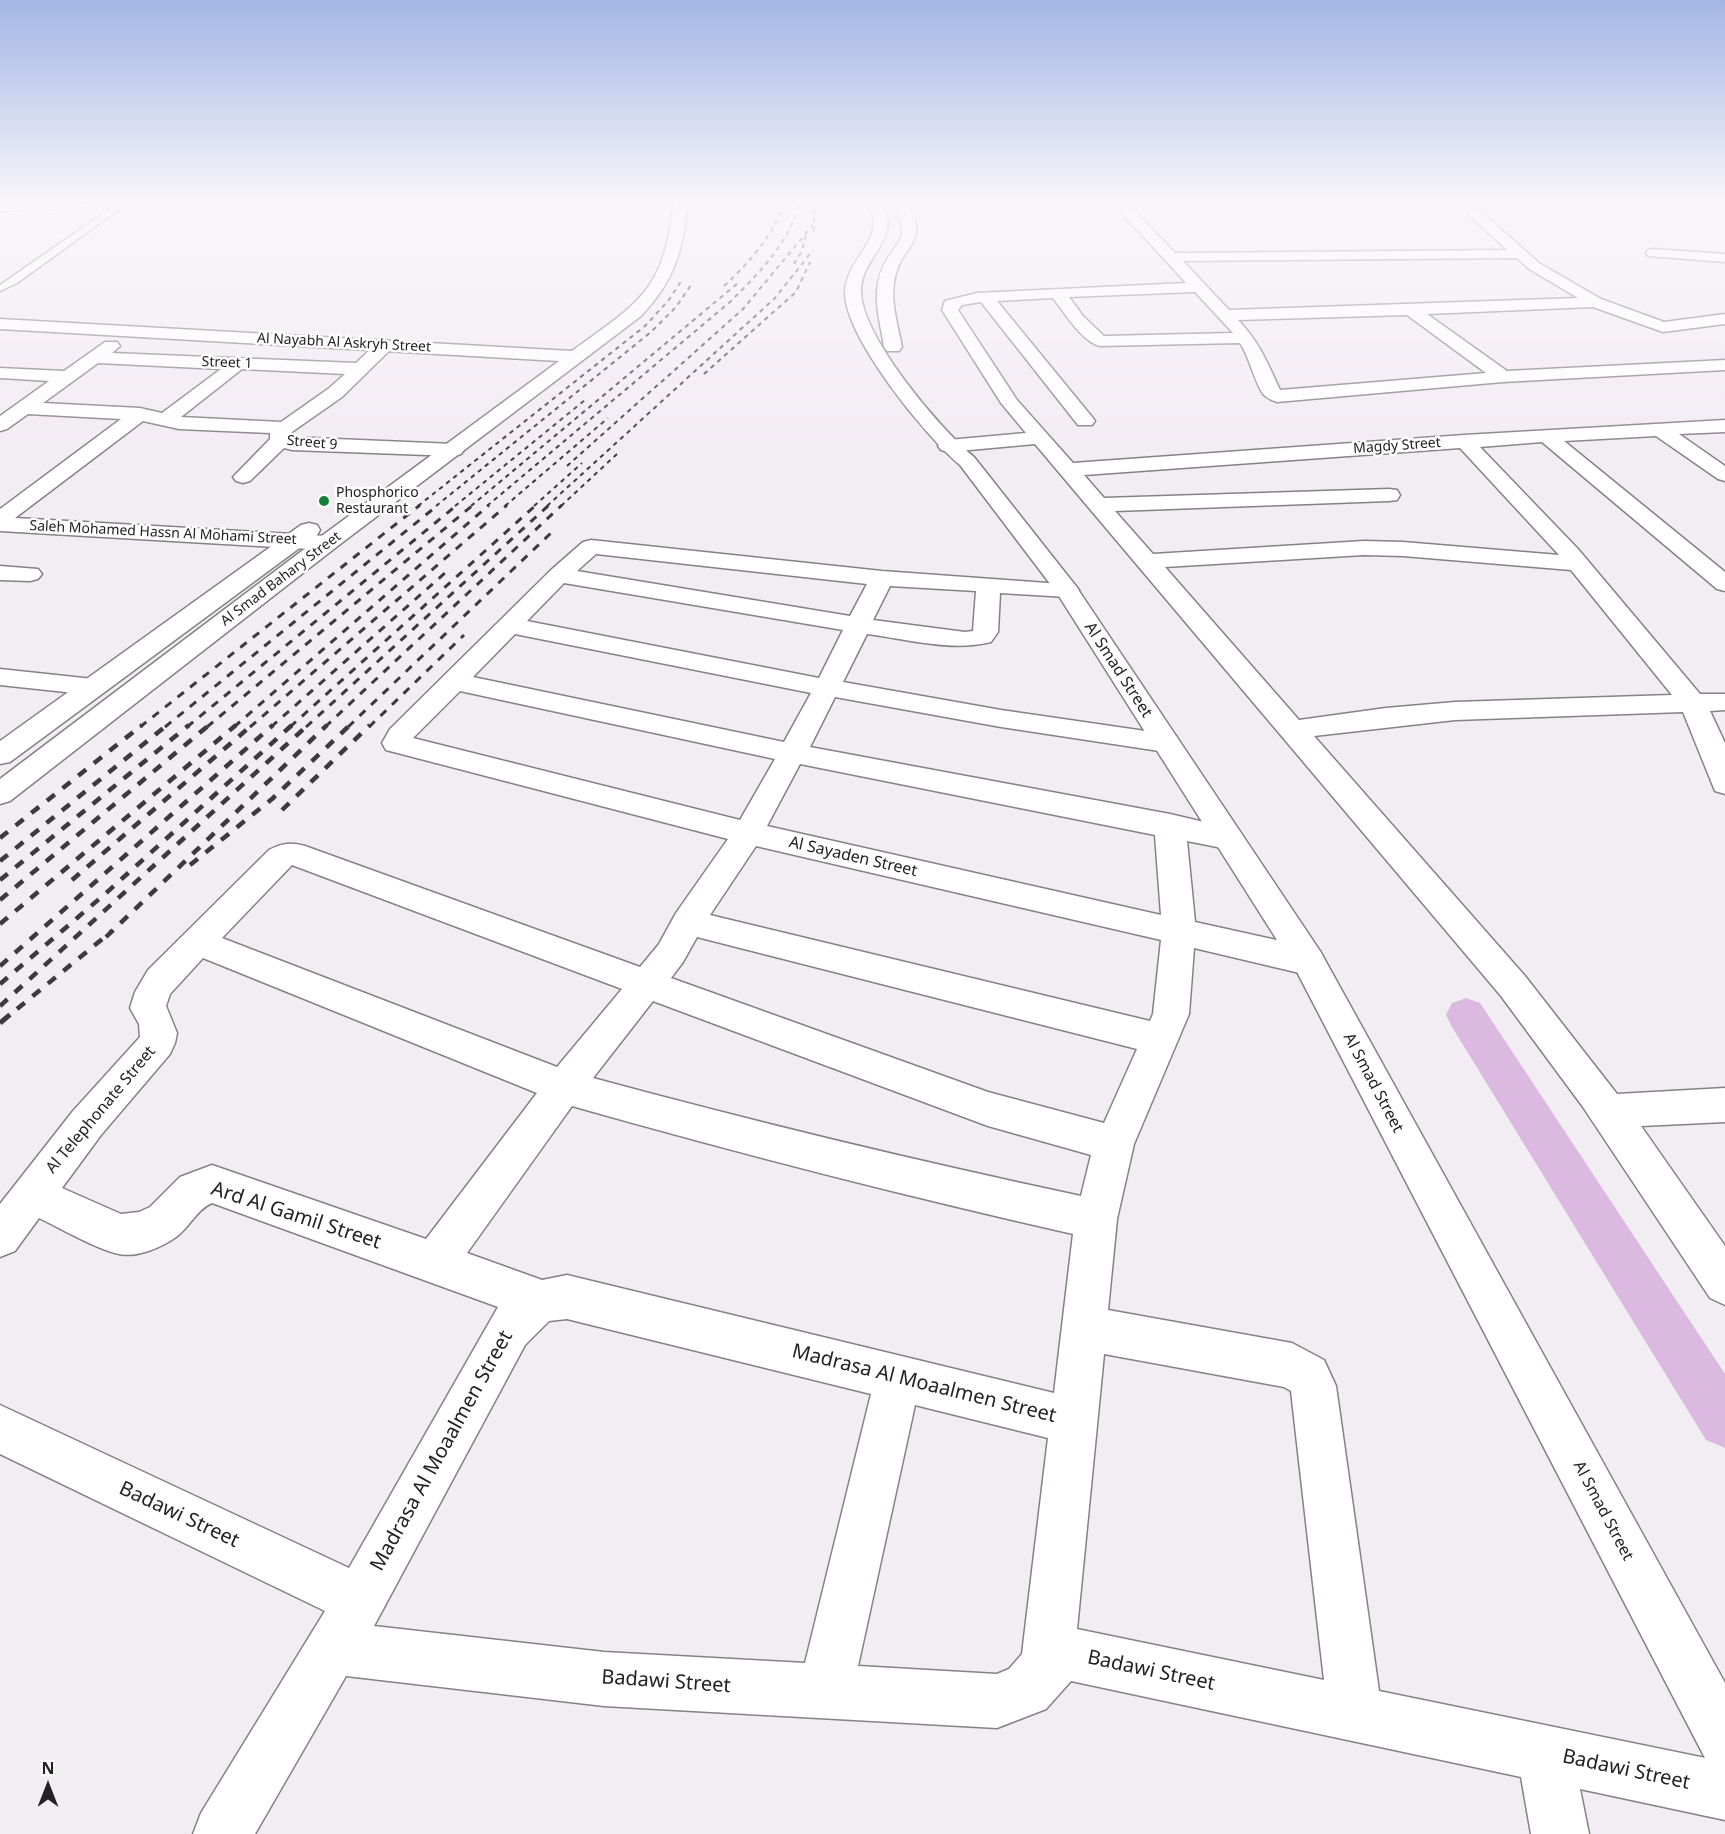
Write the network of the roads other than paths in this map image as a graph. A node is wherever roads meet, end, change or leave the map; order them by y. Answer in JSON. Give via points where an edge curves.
{"nodes":[{"id":1,"x":636,"y":286,"type":"edge"},
{"id":2,"x":660,"y":286,"type":"edge"},
{"id":3,"x":852,"y":286,"type":"edge"},
{"id":4,"x":857,"y":286,"type":"edge"},
{"id":5,"x":863,"y":286,"type":"edge"},
{"id":6,"x":886,"y":286,"type":"edge"},
{"id":7,"x":1566,"y":286,"type":"edge"},
{"id":8,"x":1199,"y":287,"type":"joint"},
{"id":9,"x":1057,"y":292,"type":"junction"},
{"id":10,"x":858,"y":293,"type":"junction"},
{"id":11,"x":986,"y":298,"type":"junction"},
{"id":12,"x":1595,"y":302,"type":"junction"},
{"id":13,"x":1410,"y":309,"type":"junction"},
{"id":14,"x":1226,"y":315,"type":"junction"},
{"id":15,"x":1725,"y":319,"type":"edge"},
{"id":16,"x":0,"y":324,"type":"edge"},
{"id":17,"x":1663,"y":327,"type":"junction"},
{"id":18,"x":132,"y":331,"type":"junction"},
{"id":19,"x":1246,"y":338,"type":"junction"},
{"id":20,"x":1692,"y":339,"type":"dead end"},
{"id":21,"x":385,"y":345,"type":"junction"},
{"id":22,"x":893,"y":347,"type":"junction"},
{"id":23,"x":862,"y":353,"type":"dead end"},
{"id":24,"x":553,"y":355,"type":"junction"},
{"id":25,"x":579,"y":357,"type":"junction"},
{"id":26,"x":95,"y":358,"type":"junction"},
{"id":27,"x":238,"y":364,"type":"junction"},
{"id":28,"x":1725,"y":365,"type":"edge"},
{"id":29,"x":360,"y":369,"type":"junction"},
{"id":30,"x":890,"y":371,"type":"junction"},
{"id":31,"x":0,"y":373,"type":"edge"},
{"id":32,"x":67,"y":377,"type":"junction"},
{"id":33,"x":1503,"y":377,"type":"junction"},
{"id":34,"x":1056,"y":385,"type":"junction"},
{"id":35,"x":1019,"y":388,"type":"junction"},
{"id":36,"x":140,"y":414,"type":"junction"},
{"id":37,"x":9,"y":415,"type":"edge"},
{"id":38,"x":165,"y":420,"type":"junction"},
{"id":39,"x":1085,"y":421,"type":"dead end"},
{"id":40,"x":1725,"y":426,"type":"edge"},
{"id":41,"x":1660,"y":430,"type":"junction"},
{"id":42,"x":282,"y":434,"type":"junction"},
{"id":43,"x":1546,"y":436,"type":"junction"},
{"id":44,"x":1040,"y":438,"type":"junction"},
{"id":45,"x":1464,"y":441,"type":"junction"},
{"id":46,"x":424,"y":448,"type":"junction"},
{"id":47,"x":454,"y":450,"type":"junction"},
{"id":48,"x":960,"y":451,"type":"junction"},
{"id":49,"x":1180,"y":462,"type":"junction"},
{"id":50,"x":1069,"y":470,"type":"junction"},
{"id":51,"x":1725,"y":475,"type":"edge"},
{"id":52,"x":243,"y":477,"type":"dead end"},
{"id":53,"x":1389,"y":495,"type":"dead end"},
{"id":54,"x":349,"y":501,"type":"dead end"},
{"id":55,"x":1202,"y":502,"type":"junction"},
{"id":56,"x":1098,"y":505,"type":"junction"},
{"id":57,"x":0,"y":519,"type":"edge"},
{"id":58,"x":321,"y":521,"type":"dead end"},
{"id":59,"x":0,"y":524,"type":"edge"},
{"id":60,"x":293,"y":541,"type":"junction"},
{"id":61,"x":327,"y":543,"type":"junction"},
{"id":62,"x":1147,"y":561,"type":"junction"},
{"id":63,"x":1578,"y":564,"type":"junction"},
{"id":64,"x":0,"y":573,"type":"edge"},
{"id":65,"x":30,"y":574,"type":"dead end"},
{"id":66,"x":559,"y":575,"type":"junction"},
{"id":67,"x":882,"y":578,"type":"junction"},
{"id":68,"x":1725,"y":584,"type":"edge"},
{"id":69,"x":988,"y":587,"type":"junction"},
{"id":70,"x":1066,"y":590,"type":"junction"},
{"id":71,"x":509,"y":625,"type":"junction"},
{"id":72,"x":858,"y":625,"type":"junction"},
{"id":73,"x":0,"y":677,"type":"edge"},
{"id":74,"x":453,"y":681,"type":"junction"},
{"id":75,"x":93,"y":687,"type":"junction"},
{"id":76,"x":826,"y":688,"type":"junction"},
{"id":77,"x":1725,"y":702,"type":"edge"},
{"id":78,"x":1693,"y":703,"type":"junction"},
{"id":79,"x":1290,"y":730,"type":"junction"},
{"id":80,"x":1166,"y":743,"type":"junction"},
{"id":81,"x":792,"y":753,"type":"junction"},
{"id":82,"x":0,"y":755,"type":"edge"},
{"id":83,"x":1725,"y":784,"type":"edge"},
{"id":84,"x":0,"y":794,"type":"edge"},
{"id":85,"x":1170,"y":825,"type":"junction"},
{"id":86,"x":748,"y":833,"type":"junction"},
{"id":87,"x":1227,"y":838,"type":"junction"},
{"id":88,"x":688,"y":922,"type":"junction"},
{"id":89,"x":1179,"y":932,"type":"junction"},
{"id":90,"x":198,"y":942,"type":"junction"},
{"id":91,"x":1308,"y":961,"type":"junction"},
{"id":92,"x":648,"y":984,"type":"junction"},
{"id":93,"x":1160,"y":1039,"type":"junction"},
{"id":94,"x":564,"y":1087,"type":"junction"},
{"id":95,"x":1725,"y":1105,"type":"edge"},
{"id":96,"x":1609,"y":1111,"type":"junction"},
{"id":97,"x":1114,"y":1144,"type":"junction"},
{"id":98,"x":32,"y":1195,"type":"junction"},
{"id":99,"x":1096,"y":1219,"type":"junction"},
{"id":100,"x":0,"y":1237,"type":"edge"},
{"id":101,"x":434,"y":1263,"type":"junction"},
{"id":102,"x":1725,"y":1283,"type":"edge"},
{"id":103,"x":541,"y":1301,"type":"junction"},
{"id":104,"x":1084,"y":1328,"type":"junction"},
{"id":105,"x":898,"y":1378,"type":"junction"},
{"id":106,"x":1073,"y":1421,"type":"junction"},
{"id":107,"x":0,"y":1429,"type":"edge"},
{"id":108,"x":359,"y":1600,"type":"junction"},
{"id":109,"x":333,"y":1648,"type":"junction"},
{"id":110,"x":1047,"y":1665,"type":"junction"},
{"id":111,"x":825,"y":1692,"type":"junction"},
{"id":112,"x":1356,"y":1713,"type":"junction"},
{"id":113,"x":1725,"y":1738,"type":"edge"},
{"id":114,"x":1545,"y":1753,"type":"junction"},
{"id":115,"x":1725,"y":1791,"type":"edge"},
{"id":116,"x":222,"y":1834,"type":"edge"},
{"id":117,"x":1560,"y":1834,"type":"edge"}],
"edges":[{"from":1,"to":24,"type":"main road","name":"Al Smad Bahary Street","via":[[613,310]]},
{"from":2,"to":25,"type":"main road","name":"Al Smad Bahary Street","via":[[635,314]]},
{"from":3,"to":10,"type":"main road"},
{"from":4,"to":10,"type":"main road"},
{"from":5,"to":10,"type":"main road"},
{"from":6,"to":22,"type":"main road"},
{"from":7,"to":12,"type":"main road"},
{"from":8,"to":9,"type":"main road"},
{"from":8,"to":14,"type":"main road"},
{"from":9,"to":11,"type":"main road"},
{"from":9,"to":19,"type":"main road","via":[[1100,341]]},
{"from":10,"to":22,"type":"main road","name":"Al Smad Street"},
{"from":10,"to":30,"type":"main road","via":[[861,324]]},
{"from":11,"to":34,"type":"main road"},
{"from":11,"to":35,"type":"main road","via":[[956,302],[950,310]]},
{"from":12,"to":13,"type":"main road"},
{"from":12,"to":17,"type":"main road"},
{"from":13,"to":14,"type":"main road"},
{"from":13,"to":33,"type":"main road"},
{"from":14,"to":19,"type":"main road"},
{"from":15,"to":17,"type":"main road"},
{"from":16,"to":18,"type":"main road","name":"Al Nayabh Al Askryh Street"},
{"from":17,"to":20,"type":"main road"},
{"from":18,"to":21,"type":"main road","name":"Al Nayabh Al Askryh Street"},
{"from":18,"to":26,"type":"main road"},
{"from":19,"to":33,"type":"main road","via":[[1272,393],[1281,397]]},
{"from":21,"to":24,"type":"main road","name":"Al Nayabh Al Askryh Street"},
{"from":21,"to":29,"type":"main road","name":"Street 9"},
{"from":22,"to":48,"type":"main road","name":"Al Smad Street"},
{"from":23,"to":30,"type":"main road","name":"Al Smad Street"},
{"from":24,"to":25,"type":"main road","name":"Al Nayabh Al Askryh Street"},
{"from":24,"to":46,"type":"main road","name":"Al Smad Bahary Street"},
{"from":25,"to":47,"type":"main road","name":"Al Smad Bahary Street"},
{"from":26,"to":27,"type":"main road","name":"Street 1"},
{"from":26,"to":32,"type":"main road"},
{"from":27,"to":29,"type":"main road","name":"Street 1"},
{"from":27,"to":38,"type":"main road"},
{"from":28,"to":33,"type":"main road"},
{"from":29,"to":42,"type":"main road","name":"Street 9"},
{"from":30,"to":48,"type":"main road","name":"Al Smad Street"},
{"from":31,"to":32,"type":"main road"},
{"from":32,"to":37,"type":"main road"},
{"from":34,"to":35,"type":"main road"},
{"from":34,"to":39,"type":"main road"},
{"from":35,"to":44,"type":"main road"},
{"from":36,"to":37,"type":"main road"},
{"from":36,"to":38,"type":"main road"},
{"from":36,"to":57,"type":"main road"},
{"from":38,"to":42,"type":"main road"},
{"from":40,"to":41,"type":"main road","name":"Magdy Street"},
{"from":41,"to":43,"type":"main road","name":"Magdy Street"},
{"from":41,"to":51,"type":"main road"},
{"from":42,"to":46,"type":"main road","name":"Street 9","via":[[292,444]]},
{"from":42,"to":52,"type":"main road"},
{"from":43,"to":45,"type":"main road","name":"Magdy Street"},
{"from":43,"to":68,"type":"main road"},
{"from":44,"to":48,"type":"main road"},
{"from":44,"to":50,"type":"main road"},
{"from":45,"to":49,"type":"main road","name":"Magdy Street"},
{"from":45,"to":63,"type":"main road"},
{"from":46,"to":47,"type":"main road","name":"Street 9"},
{"from":46,"to":54,"type":"main road","name":"Al Smad Bahary Street"},
{"from":47,"to":61,"type":"main road","name":"Al Smad Bahary Street"},
{"from":48,"to":70,"type":"main road","name":"Al Smad Street"},
{"from":49,"to":50,"type":"main road","name":"Magdy Street"},
{"from":49,"to":55,"type":"main road"},
{"from":50,"to":56,"type":"main road"},
{"from":53,"to":55,"type":"main road"},
{"from":55,"to":56,"type":"main road"},
{"from":56,"to":62,"type":"main road"},
{"from":58,"to":60,"type":"main road","name":"Al Smad Bahary Street"},
{"from":59,"to":60,"type":"main road","name":"Saleh Mohamed Hassn Al Mohami Street"},
{"from":60,"to":61,"type":"main road","name":"Saleh Mohamed Hassn Al Mohami Street"},
{"from":60,"to":75,"type":"main road","name":"Al Smad Bahary Street"},
{"from":61,"to":84,"type":"main road","name":"Al Smad Bahary Street"},
{"from":62,"to":63,"type":"main road","via":[[1364,548]]},
{"from":62,"to":79,"type":"main road"},
{"from":63,"to":78,"type":"main road"},
{"from":64,"to":65,"type":"main road"},
{"from":66,"to":67,"type":"main road","via":[[586,549],[595,546]]},
{"from":66,"to":71,"type":"main road"},
{"from":66,"to":72,"type":"main road"},
{"from":67,"to":69,"type":"main road"},
{"from":67,"to":72,"type":"main road"},
{"from":69,"to":70,"type":"main road"},
{"from":69,"to":72,"type":"main road","via":[[985,632],[981,637],[964,639]]},
{"from":70,"to":80,"type":"main road","name":"Al Smad Street"},
{"from":71,"to":74,"type":"main road"},
{"from":71,"to":76,"type":"main road"},
{"from":72,"to":76,"type":"main road"},
{"from":73,"to":75,"type":"main road"},
{"from":74,"to":81,"type":"main road"},
{"from":74,"to":86,"type":"main road","name":"Al Sayaden Street","via":[[396,743]]},
{"from":75,"to":82,"type":"main road","name":"Al Smad Bahary Street"},
{"from":76,"to":80,"type":"main road","via":[[1050,728]]},
{"from":76,"to":81,"type":"main road"},
{"from":77,"to":78,"type":"main road"},
{"from":78,"to":79,"type":"main road","via":[[1455,711]]},
{"from":78,"to":83,"type":"main road"},
{"from":79,"to":96,"type":"main road","via":[[1513,986]]},
{"from":80,"to":87,"type":"main road","name":"Al Smad Street"},
{"from":81,"to":85,"type":"main road"},
{"from":81,"to":86,"type":"main road"},
{"from":85,"to":87,"type":"main road"},
{"from":85,"to":89,"type":"main road"},
{"from":86,"to":88,"type":"main road"},
{"from":86,"to":89,"type":"main road","name":"Al Sayaden Street"},
{"from":87,"to":91,"type":"main road","name":"Al Smad Street"},
{"from":88,"to":92,"type":"main road"},
{"from":88,"to":93,"type":"main road"},
{"from":89,"to":91,"type":"main road","name":"Al Sayaden Street"},
{"from":89,"to":93,"type":"main road","via":[[1171,1014]]},
{"from":90,"to":92,"type":"main road","name":"Al Telephonate Street","via":[[280,858],[294,854]]},
{"from":90,"to":94,"type":"main road"},
{"from":90,"to":98,"type":"main road","name":"Al Telephonate Street","via":[[153,992],[148,1008],[158,1023],[157,1043]]},
{"from":91,"to":113,"type":"main road","name":"Al Smad Street"},
{"from":92,"to":94,"type":"main road"},
{"from":92,"to":97,"type":"main road","via":[[988,1109]]},
{"from":93,"to":97,"type":"main road"},
{"from":94,"to":99,"type":"main road","via":[[891,1173]]},
{"from":94,"to":101,"type":"main road"},
{"from":95,"to":96,"type":"main road"},
{"from":96,"to":102,"type":"main road"},
{"from":97,"to":99,"type":"main road"},
{"from":98,"to":100,"type":"main road","name":"Al Telephonate Street"},
{"from":98,"to":101,"type":"main road","name":"Ard Al Gamil Street","via":[[120,1234],[133,1234],[159,1226],[191,1191],[212,1184]]},
{"from":99,"to":104,"type":"main road"},
{"from":101,"to":103,"type":"main road","name":"Ard Al Gamil Street"},
{"from":103,"to":105,"type":"main road","name":"Madrasa Al Moaalmen Street","via":[[567,1297]]},
{"from":103,"to":108,"type":"main road","name":"Madrasa Al Moaalmen Street","via":[[520,1315],[509,1329]]},
{"from":104,"to":106,"type":"main road"},
{"from":104,"to":112,"type":"main road","via":[[1292,1366],[1308,1376],[1313,1386]]},
{"from":105,"to":106,"type":"main road","name":"Madrasa Al Moaalmen Street"},
{"from":105,"to":111,"type":"main road"},
{"from":106,"to":110,"type":"main road"},
{"from":107,"to":108,"type":"main road","name":"Badawi Street"},
{"from":108,"to":109,"type":"main road","name":"Madrasa Al Moaalmen Street"},
{"from":109,"to":111,"type":"main road","name":"Badawi Street","via":[[604,1679]]},
{"from":109,"to":116,"type":"main road","name":"Madrasa Al Moaalmen Street"},
{"from":110,"to":111,"type":"main road","name":"Badawi Street","via":[[1027,1690],[997,1701]]},
{"from":110,"to":112,"type":"main road","name":"Badawi Street","via":[[1067,1654]]},
{"from":112,"to":114,"type":"main road","name":"Badawi Street"},
{"from":114,"to":115,"type":"main road","name":"Badawi Street"},
{"from":114,"to":117,"type":"main road"}]}
